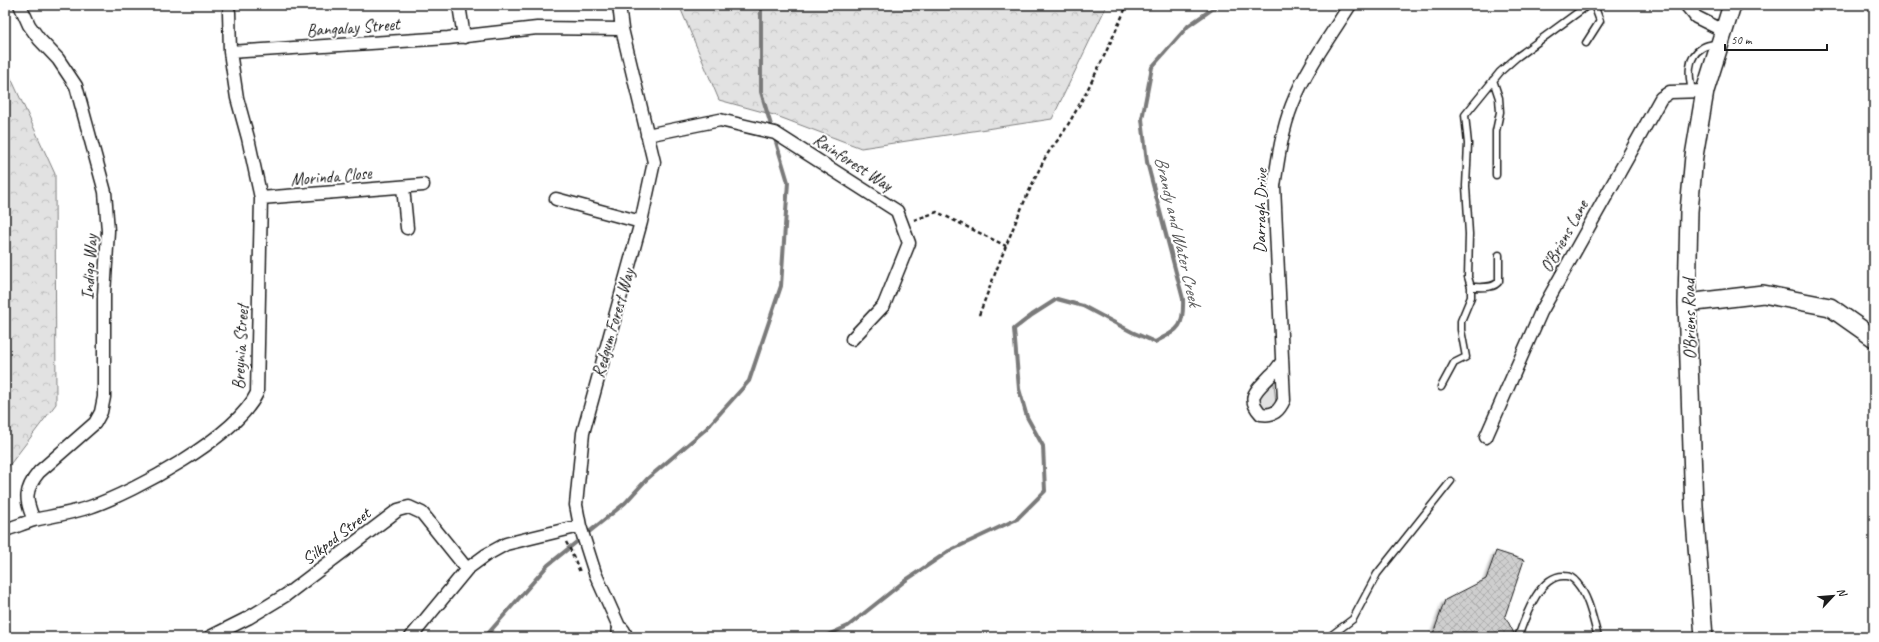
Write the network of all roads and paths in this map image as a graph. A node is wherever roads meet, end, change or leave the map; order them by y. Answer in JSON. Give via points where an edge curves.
{"nodes":[{"id":1,"x":20,"y":5,"type":"edge"},
{"id":2,"x":459,"y":5,"type":"edge"},
{"id":3,"x":619,"y":5,"type":"edge"},
{"id":4,"x":1127,"y":5,"type":"edge"},
{"id":5,"x":1350,"y":5,"type":"edge"},
{"id":6,"x":1588,"y":5,"type":"edge"},
{"id":7,"x":1594,"y":5,"type":"edge"},
{"id":8,"x":1686,"y":5,"type":"edge"},
{"id":9,"x":1732,"y":5,"type":"edge"},
{"id":10,"x":229,"y":12,"type":"dead end"},
{"id":11,"x":622,"y":29,"type":"junction"},
{"id":12,"x":464,"y":37,"type":"junction"},
{"id":13,"x":1722,"y":37,"type":"junction"},
{"id":14,"x":1586,"y":43,"type":"dead end"},
{"id":15,"x":230,"y":52,"type":"junction"},
{"id":16,"x":1493,"y":80,"type":"junction"},
{"id":17,"x":1698,"y":91,"type":"junction"},
{"id":18,"x":647,"y":135,"type":"junction"},
{"id":19,"x":1496,"y":175,"type":"dead end"},
{"id":20,"x":423,"y":185,"type":"dead end"},
{"id":21,"x":403,"y":187,"type":"junction"},
{"id":22,"x":261,"y":198,"type":"junction"},
{"id":23,"x":556,"y":199,"type":"dead end"},
{"id":24,"x":641,"y":222,"type":"junction"},
{"id":25,"x":902,"y":225,"type":"junction"},
{"id":26,"x":407,"y":228,"type":"dead end"},
{"id":27,"x":1006,"y":246,"type":"junction"},
{"id":28,"x":1499,"y":255,"type":"dead end"},
{"id":29,"x":1471,"y":287,"type":"junction"},
{"id":30,"x":1688,"y":303,"type":"junction"},
{"id":31,"x":979,"y":315,"type":"dead end"},
{"id":32,"x":1874,"y":338,"type":"edge"},
{"id":33,"x":852,"y":339,"type":"dead end"},
{"id":34,"x":1281,"y":363,"type":"dead end"},
{"id":35,"x":1441,"y":387,"type":"dead end"},
{"id":36,"x":1486,"y":437,"type":"dead end"},
{"id":37,"x":1451,"y":481,"type":"dead end"},
{"id":38,"x":34,"y":520,"type":"junction"},
{"id":39,"x":580,"y":526,"type":"junction"},
{"id":40,"x":5,"y":530,"type":"edge"},
{"id":41,"x":467,"y":569,"type":"junction"},
{"id":42,"x":622,"y":634,"type":"edge"},
{"id":43,"x":210,"y":637,"type":"edge"},
{"id":44,"x":411,"y":637,"type":"edge"},
{"id":45,"x":1329,"y":637,"type":"edge"},
{"id":46,"x":1518,"y":637,"type":"edge"},
{"id":47,"x":1598,"y":637,"type":"edge"},
{"id":48,"x":1704,"y":637,"type":"edge"}],
"edges":[{"from":1,"to":38,"type":"street","name":"Indigo Way","via":[[38,39],[58,59],[76,86],[108,211],[104,295],[104,397],[101,412],[95,423],[32,481],[27,499]]},
{"from":2,"to":12,"type":"street"},
{"from":3,"to":11,"type":"street","name":"Redgum Forest Way"},
{"from":4,"to":27,"type":"path","via":[[1086,92],[1044,159]]},
{"from":5,"to":34,"type":"street","name":"Darragh Drive","via":[[1308,71],[1291,107],[1278,155],[1274,186]]},
{"from":6,"to":16,"type":"lane","via":[[1517,57]]},
{"from":7,"to":14,"type":"lane","via":[[1600,21]]},
{"from":8,"to":13,"type":"street","via":[[1696,17]]},
{"from":9,"to":13,"type":"street","name":"O'Briens Road"},
{"from":10,"to":15,"type":"street","name":"Breynia Street"},
{"from":11,"to":12,"type":"street","name":"Bangalay Street","via":[[537,28]]},
{"from":11,"to":18,"type":"street","name":"Redgum Forest Way"},
{"from":12,"to":15,"type":"street","name":"Bangalay Street"},
{"from":13,"to":17,"type":"street","name":"O'Briens Road"},
{"from":13,"to":17,"type":"lane","via":[[1701,48],[1689,66]]},
{"from":15,"to":22,"type":"street","name":"Breynia Street","via":[[237,98]]},
{"from":16,"to":19,"type":"lane","via":[[1499,98],[1500,112],[1496,131]]},
{"from":16,"to":29,"type":"lane","via":[[1465,115],[1468,144],[1468,277]]},
{"from":17,"to":30,"type":"street","name":"O'Briens Road","via":[[1689,211]]},
{"from":17,"to":36,"type":"street","name":"O'Briens Lane","via":[[1670,92],[1661,98],[1540,312]]},
{"from":18,"to":24,"type":"street","name":"Redgum Forest Way","via":[[654,162]]},
{"from":18,"to":25,"type":"street","name":"Rainforest Way","via":[[720,120],[775,133],[897,210]]},
{"from":20,"to":21,"type":"street","name":"Morinda Close"},
{"from":21,"to":22,"type":"street","name":"Morinda Close"},
{"from":21,"to":26,"type":"street"},
{"from":22,"to":38,"type":"street","name":"Breynia Street","via":[[258,382],[257,394],[251,405],[239,418],[202,447],[145,483],[89,508]]},
{"from":23,"to":24,"type":"street"},
{"from":24,"to":39,"type":"street","name":"Redgum Forest Way","via":[[583,432],[576,505]]},
{"from":25,"to":27,"type":"path","via":[[937,212]]},
{"from":25,"to":33,"type":"street","name":"Rainforest Way","via":[[910,243],[884,305]]},
{"from":27,"to":31,"type":"path"},
{"from":28,"to":29,"type":"lane","via":[[1497,285]]},
{"from":29,"to":35,"type":"lane","via":[[1471,297],[1461,321],[1466,357],[1454,363]]},
{"from":30,"to":32,"type":"street","via":[[1763,294],[1830,307]]},
{"from":30,"to":48,"type":"street","name":"O'Briens Road","via":[[1694,507]]},
{"from":37,"to":45,"type":"lane","via":[[1377,574],[1352,619]]},
{"from":38,"to":40,"type":"street","name":"Breynia Street"},
{"from":39,"to":41,"type":"street","via":[[506,544]]},
{"from":39,"to":42,"type":"street","name":"Redgum Forest Way","via":[[595,573]]},
{"from":41,"to":43,"type":"street","name":"Silkpod Street","via":[[422,513],[409,507],[403,508],[286,595]]},
{"from":41,"to":44,"type":"street"},
{"from":46,"to":47,"type":"lane","via":[[1527,611],[1536,596],[1546,583],[1558,575],[1569,576],[1577,582]]}]}
